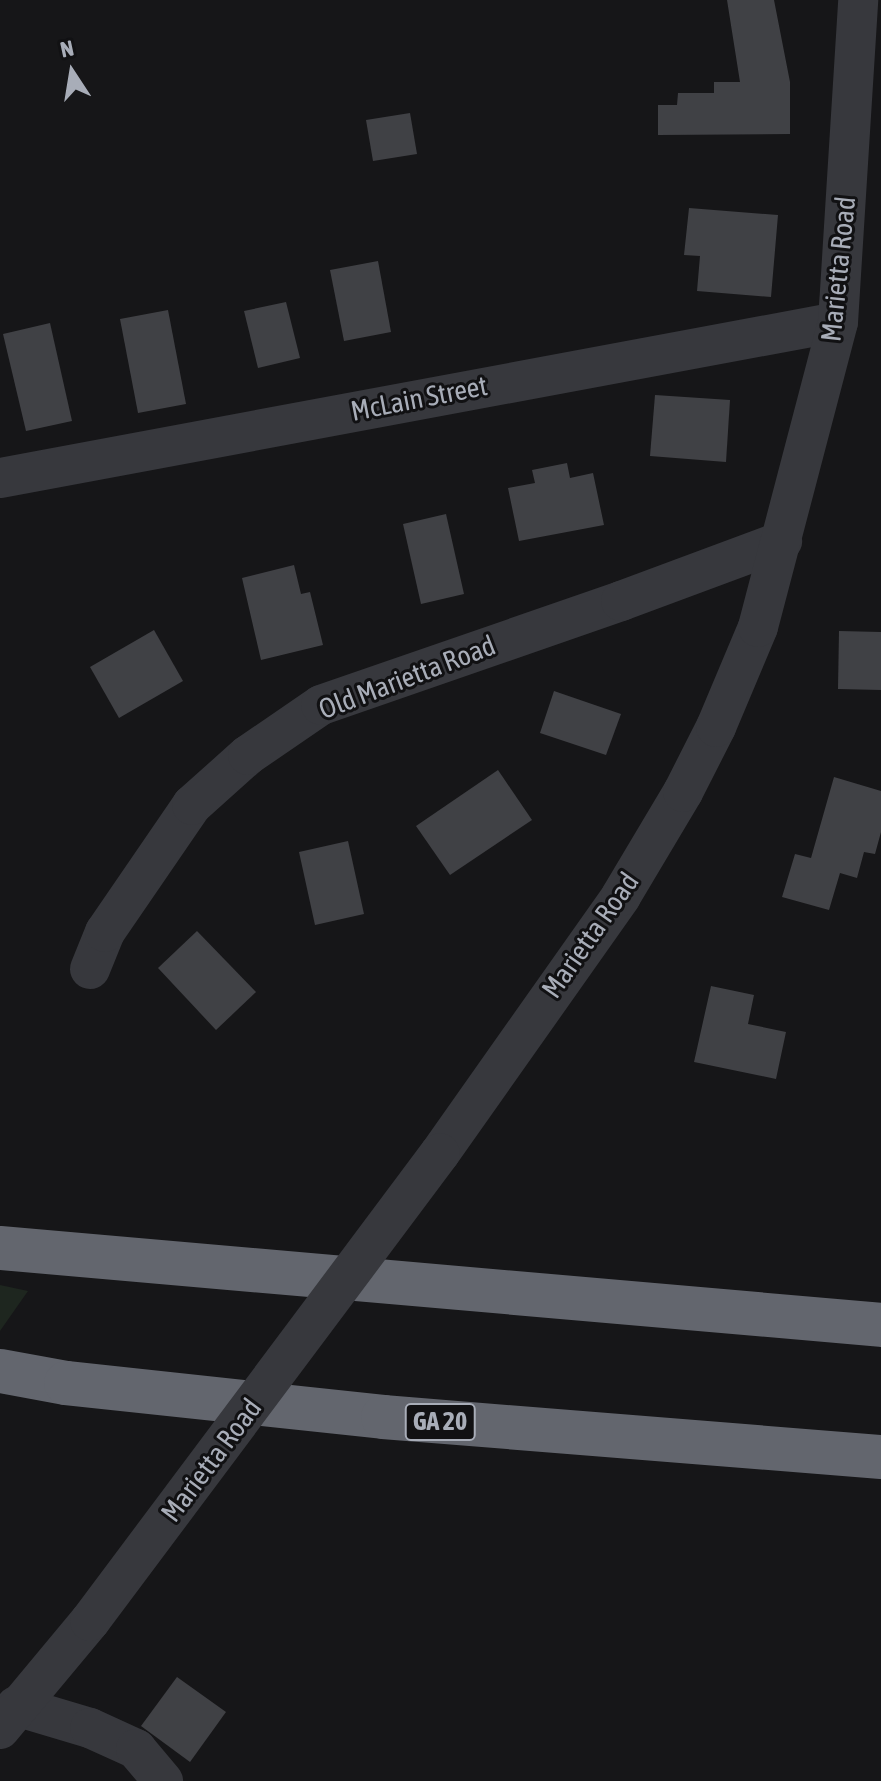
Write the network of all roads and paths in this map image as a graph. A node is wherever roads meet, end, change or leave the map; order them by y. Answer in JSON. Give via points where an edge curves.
{"nodes":[{"id":1,"x":858,"y":0,"type":"edge"},
{"id":2,"x":838,"y":322,"type":"junction"},
{"id":3,"x":0,"y":478,"type":"edge"},
{"id":4,"x":782,"y":541,"type":"junction"},
{"id":5,"x":90,"y":969,"type":"dead end"},
{"id":6,"x":0,"y":1248,"type":"edge"},
{"id":7,"x":470,"y":1288,"type":"junction"},
{"id":8,"x":881,"y":1298,"type":"edge"},
{"id":9,"x":881,"y":1325,"type":"edge"},
{"id":10,"x":0,"y":1371,"type":"edge"},
{"id":11,"x":881,"y":1457,"type":"edge"},
{"id":12,"x":8,"y":1718,"type":"edge"},
{"id":13,"x":163,"y":1781,"type":"edge"}],
"edges":[{"from":1,"to":2,"type":"street","name":"Marietta Road"},
{"from":2,"to":3,"type":"street","name":"McLain Street"},
{"from":2,"to":4,"type":"street","name":"Marietta Road"},
{"from":4,"to":5,"type":"street","name":"Old Marietta Road","via":[[321,705],[248,755],[192,805],[105,932]]},
{"from":4,"to":12,"type":"street","name":"Marietta Road","bridge":true,"via":[[758,627],[716,727],[621,896],[440,1153],[90,1621]]},
{"from":6,"to":7,"type":"highway"},
{"from":7,"to":8,"type":"highway"},
{"from":7,"to":9,"type":"highway"},
{"from":10,"to":11,"type":"highway","number":"GA 20","via":[[66,1383],[383,1417]]},
{"from":12,"to":13,"type":"street","via":[[90,1728],[136,1749]]}]}
